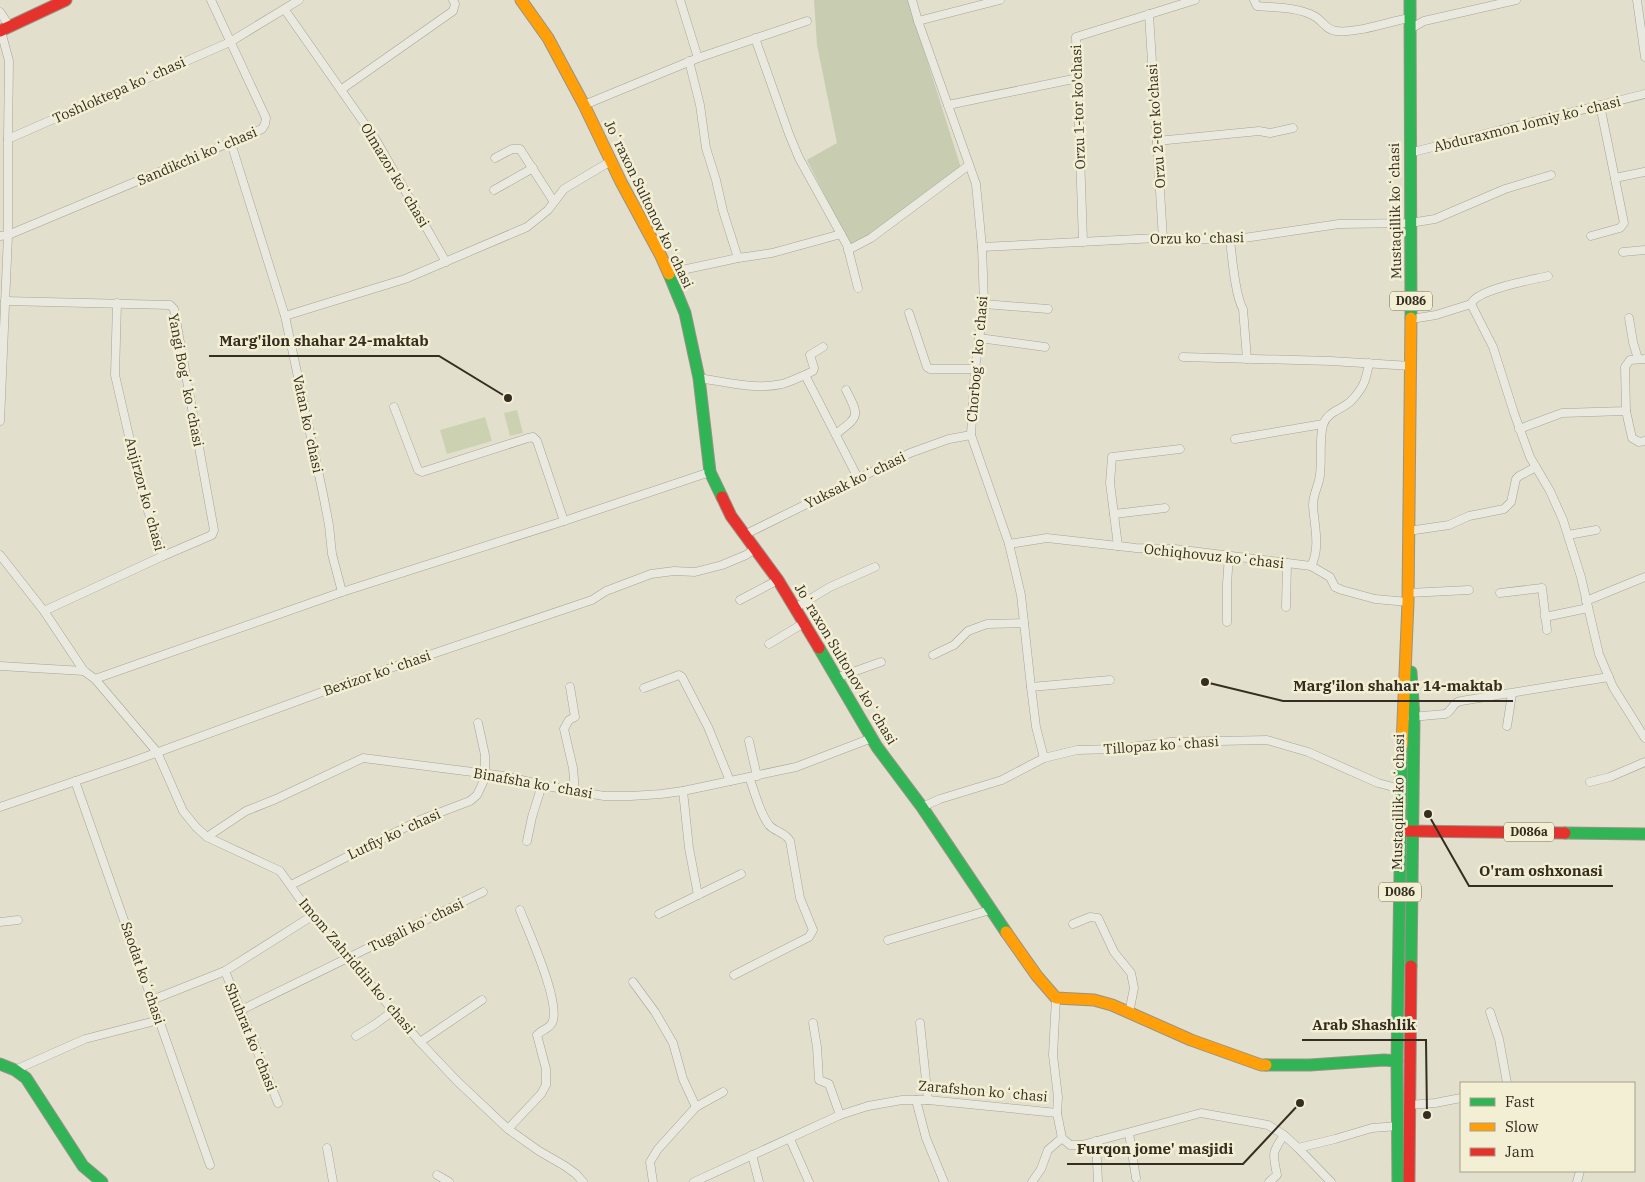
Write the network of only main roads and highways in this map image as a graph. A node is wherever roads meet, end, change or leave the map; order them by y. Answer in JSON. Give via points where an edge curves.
{"nodes":[{"id":1,"x":66,"y":0,"type":"edge"},
{"id":2,"x":521,"y":0,"type":"edge"},
{"id":3,"x":1410,"y":0,"type":"edge"},
{"id":4,"x":4,"y":30,"type":"edge"},
{"id":5,"x":1408,"y":717,"type":"junction"},
{"id":6,"x":1407,"y":831,"type":"junction"},
{"id":7,"x":1645,"y":834,"type":"edge"},
{"id":8,"x":1397,"y":1060,"type":"junction"},
{"id":9,"x":0,"y":1064,"type":"edge"},
{"id":10,"x":97,"y":1181,"type":"edge"},
{"id":11,"x":1398,"y":1182,"type":"edge"},
{"id":12,"x":1409,"y":1182,"type":"edge"}],
"edges":[{"from":1,"to":4,"type":"main road"},
{"from":2,"to":8,"type":"main road","name":"Joʻraxon Sultonov koʻchasi","via":[[548,38],[584,105],[685,313],[700,378],[710,472],[731,516],[778,580],[872,738],[1037,976],[1056,998],[1094,1000],[1112,1005],[1191,1040],[1261,1065]]},
{"from":3,"to":5,"type":"main road","name":"Mustaqillik koʻchasi","number":"D086"},
{"from":5,"to":6,"type":"main road","name":"Mustaqillik koʻchasi","number":"D086"},
{"from":5,"to":6,"type":"main road","name":"Mustaqillik koʻchasi","number":"D086","via":[[1401,790]]},
{"from":6,"to":7,"type":"main road","number":"D086a"},
{"from":6,"to":8,"type":"main road","name":"Mustaqillik koʻchasi","number":"D086"},
{"from":6,"to":12,"type":"main road","name":"Mustaqillik koʻchasi","number":"D086"},
{"from":8,"to":11,"type":"main road","name":"Mustaqillik koʻchasi","number":"D086"},
{"from":9,"to":10,"type":"main road","via":[[26,1078],[83,1166]]}]}
